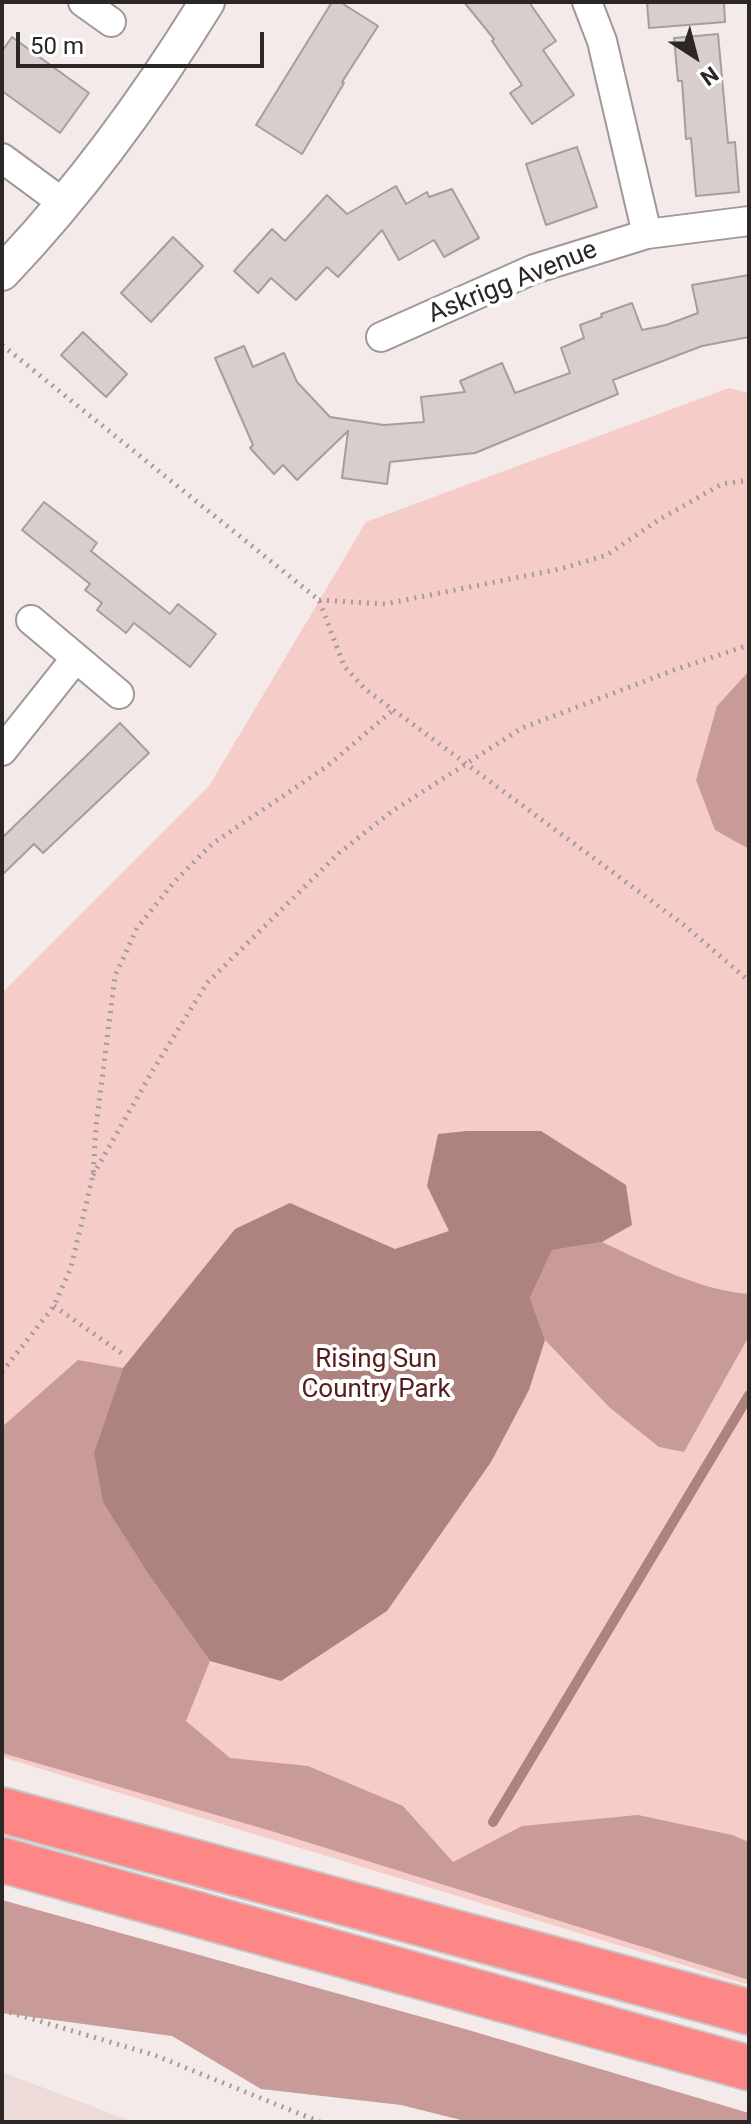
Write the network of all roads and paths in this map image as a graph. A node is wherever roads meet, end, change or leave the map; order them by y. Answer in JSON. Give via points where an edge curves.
{"nodes":[{"id":1,"x":83,"y":2,"type":"edge"},
{"id":2,"x":207,"y":2,"type":"edge"},
{"id":3,"x":587,"y":2,"type":"edge"},
{"id":4,"x":111,"y":22,"type":"dead end"},
{"id":5,"x":2,"y":158,"type":"edge"},
{"id":6,"x":63,"y":203,"type":"junction"},
{"id":7,"x":749,"y":221,"type":"edge"},
{"id":8,"x":647,"y":234,"type":"junction"},
{"id":9,"x":2,"y":273,"type":"edge"},
{"id":10,"x":381,"y":337,"type":"dead end"},
{"id":11,"x":2,"y":345,"type":"edge"},
{"id":12,"x":749,"y":480,"type":"edge"},
{"id":13,"x":319,"y":600,"type":"junction"},
{"id":14,"x":31,"y":620,"type":"dead end"},
{"id":15,"x":749,"y":645,"type":"edge"},
{"id":16,"x":76,"y":658,"type":"junction"},
{"id":17,"x":119,"y":694,"type":"dead end"},
{"id":18,"x":392,"y":711,"type":"junction"},
{"id":19,"x":2,"y":751,"type":"edge"},
{"id":20,"x":465,"y":763,"type":"junction"},
{"id":21,"x":749,"y":981,"type":"edge"},
{"id":22,"x":93,"y":1175,"type":"junction"},
{"id":23,"x":54,"y":1306,"type":"junction"},
{"id":24,"x":124,"y":1355,"type":"dead end"},
{"id":25,"x":2,"y":1372,"type":"edge"},
{"id":26,"x":2,"y":1810,"type":"edge"},
{"id":27,"x":2,"y":1860,"type":"edge"},
{"id":28,"x":2,"y":2010,"type":"edge"},
{"id":29,"x":749,"y":2012,"type":"edge"},
{"id":30,"x":749,"y":2068,"type":"edge"},
{"id":31,"x":320,"y":2122,"type":"edge"}],
"edges":[{"from":1,"to":4,"type":"street"},
{"from":2,"to":6,"type":"street","via":[[167,67]]},
{"from":3,"to":8,"type":"street","via":[[602,41]]},
{"from":5,"to":6,"type":"street"},
{"from":6,"to":9,"type":"street"},
{"from":7,"to":8,"type":"street","name":"Askrigg Avenue"},
{"from":8,"to":10,"type":"street","name":"Askrigg Avenue","via":[[534,269]]},
{"from":11,"to":13,"type":"path"},
{"from":12,"to":13,"type":"path","via":[[722,484],[607,555],[560,569],[385,604]]},
{"from":13,"to":18,"type":"path","via":[[344,666]]},
{"from":14,"to":16,"type":"street"},
{"from":15,"to":20,"type":"path","via":[[522,728]]},
{"from":16,"to":17,"type":"street"},
{"from":16,"to":19,"type":"street"},
{"from":18,"to":20,"type":"path"},
{"from":18,"to":22,"type":"path","via":[[326,767],[212,844],[137,928],[115,976]]},
{"from":20,"to":21,"type":"path","via":[[684,925]]},
{"from":20,"to":22,"type":"path","via":[[339,853],[207,983]]},
{"from":22,"to":23,"type":"path","via":[[71,1267]]},
{"from":23,"to":24,"type":"path"},
{"from":23,"to":25,"type":"path"},
{"from":26,"to":29,"type":"highway"},
{"from":27,"to":30,"type":"highway"},
{"from":28,"to":31,"type":"path","via":[[154,2055]]}]}
